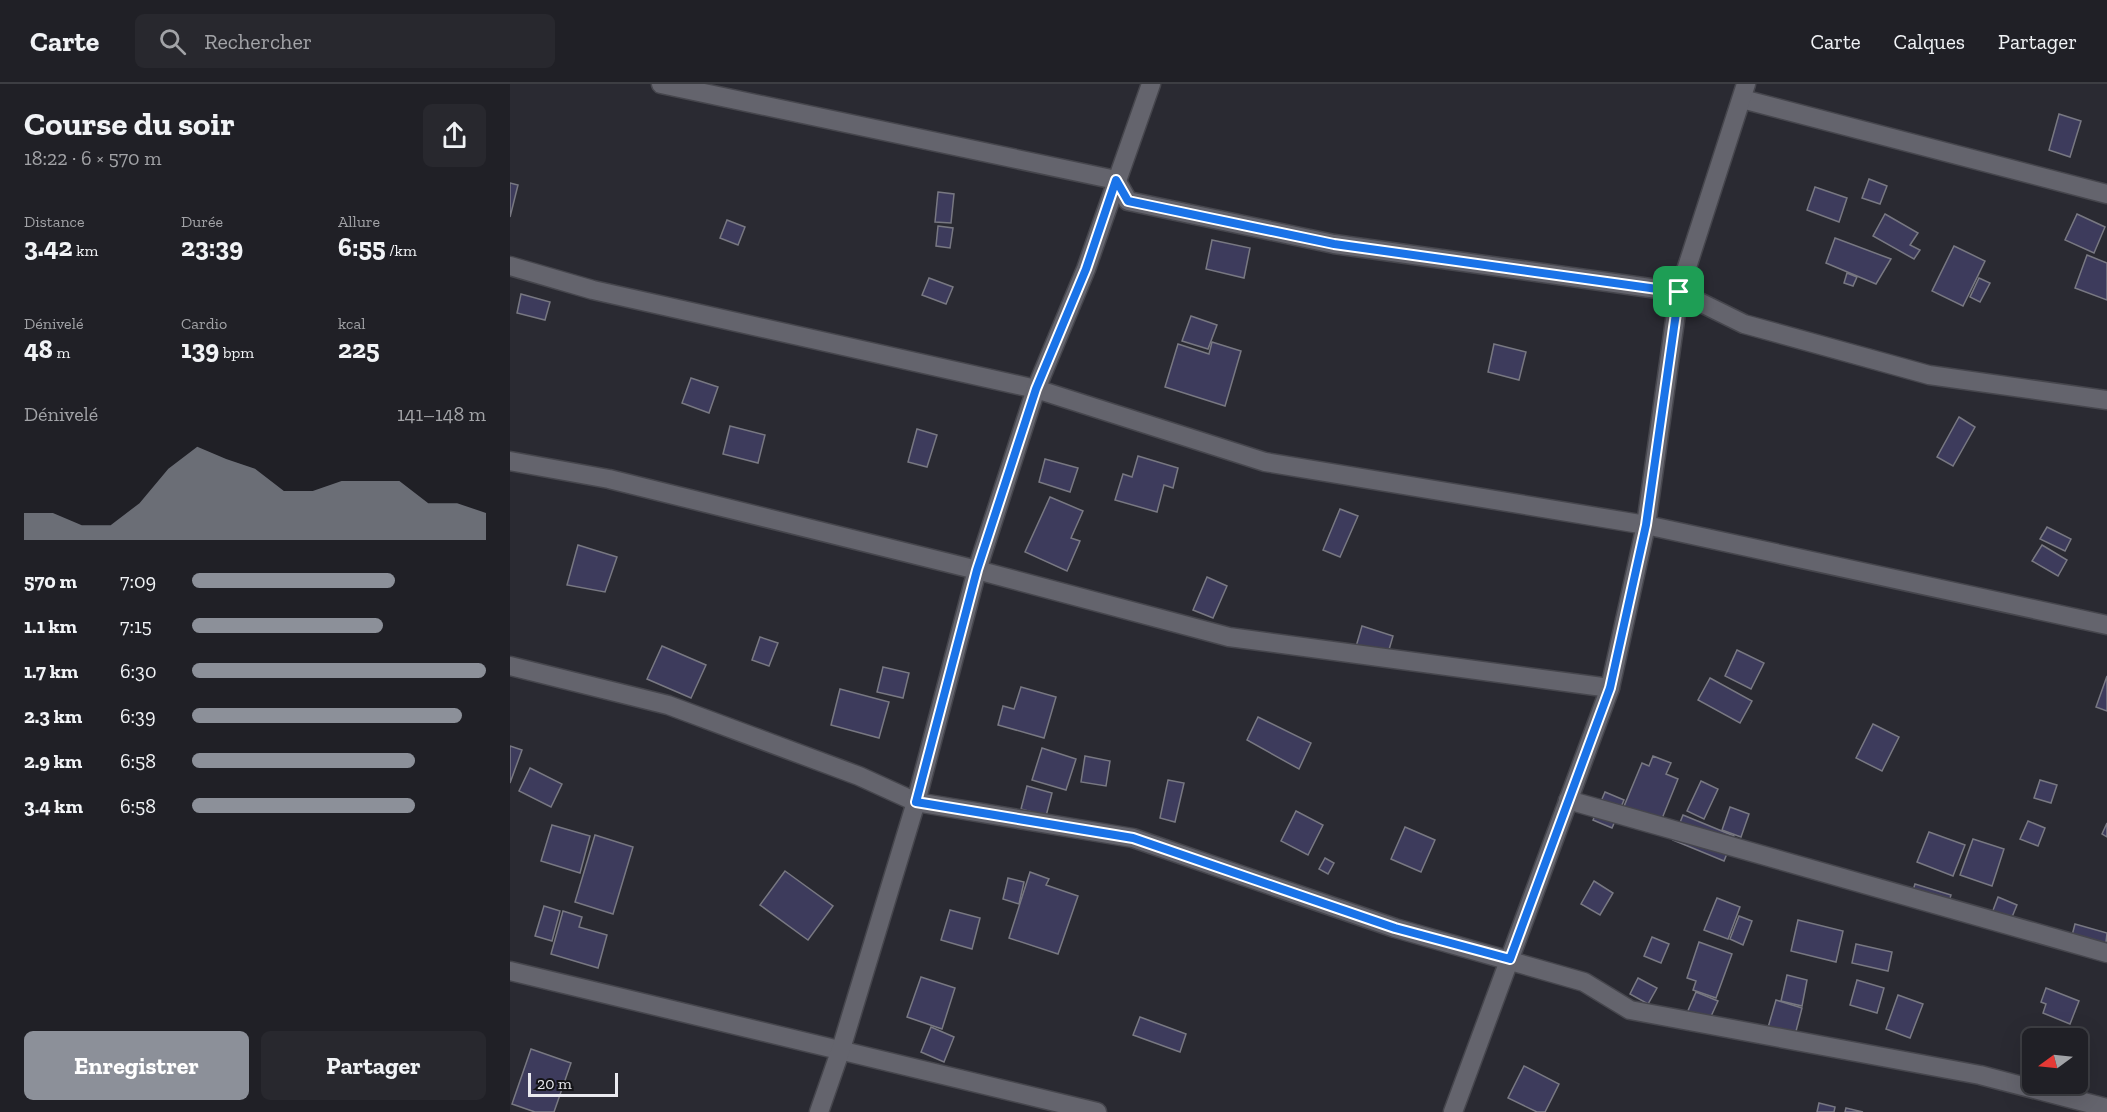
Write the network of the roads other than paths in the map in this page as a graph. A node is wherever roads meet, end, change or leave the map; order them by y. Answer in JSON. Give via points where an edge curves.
{"nodes":[{"id":1,"x":661,"y":84,"type":"edge"},
{"id":2,"x":1151,"y":84,"type":"edge"},
{"id":3,"x":1744,"y":92,"type":"edge"},
{"id":4,"x":1116,"y":180,"type":"junction"},
{"id":5,"x":2107,"y":194,"type":"edge"},
{"id":6,"x":510,"y":266,"type":"edge"},
{"id":7,"x":1679,"y":292,"type":"junction"},
{"id":8,"x":1036,"y":389,"type":"junction"},
{"id":9,"x":2107,"y":400,"type":"edge"},
{"id":10,"x":510,"y":461,"type":"edge"},
{"id":11,"x":1646,"y":525,"type":"junction"},
{"id":12,"x":977,"y":570,"type":"junction"},
{"id":13,"x":2107,"y":626,"type":"edge"},
{"id":14,"x":510,"y":666,"type":"edge"},
{"id":15,"x":1610,"y":688,"type":"junction"},
{"id":16,"x":1568,"y":800,"type":"junction"},
{"id":17,"x":916,"y":802,"type":"junction"},
{"id":18,"x":2107,"y":953,"type":"edge"},
{"id":19,"x":1510,"y":959,"type":"junction"},
{"id":20,"x":510,"y":971,"type":"edge"},
{"id":21,"x":841,"y":1049,"type":"junction"},
{"id":22,"x":2107,"y":1108,"type":"edge"},
{"id":23,"x":819,"y":1112,"type":"edge"},
{"id":24,"x":1097,"y":1112,"type":"edge"},
{"id":25,"x":1453,"y":1112,"type":"edge"}],
"edges":[{"from":1,"to":4,"type":"street"},
{"from":2,"to":4,"type":"street"},
{"from":3,"to":5,"type":"street"},
{"from":3,"to":7,"type":"street"},
{"from":4,"to":7,"type":"street","via":[[1128,201],[1334,244]]},
{"from":4,"to":8,"type":"street","via":[[1086,269]]},
{"from":6,"to":8,"type":"street","via":[[593,291]]},
{"from":7,"to":9,"type":"street","via":[[1744,324],[1929,375]]},
{"from":7,"to":11,"type":"street"},
{"from":8,"to":11,"type":"street","via":[[1265,462]]},
{"from":8,"to":12,"type":"street"},
{"from":10,"to":12,"type":"street","via":[[609,479]]},
{"from":11,"to":13,"type":"street"},
{"from":11,"to":15,"type":"street"},
{"from":12,"to":15,"type":"street","via":[[1229,637]]},
{"from":12,"to":17,"type":"street"},
{"from":14,"to":17,"type":"street","via":[[668,705],[859,776]]},
{"from":15,"to":16,"type":"street"},
{"from":16,"to":18,"type":"street"},
{"from":16,"to":19,"type":"street"},
{"from":17,"to":19,"type":"street","via":[[1133,838],[1395,928]]},
{"from":17,"to":21,"type":"street"},
{"from":19,"to":22,"type":"street","via":[[1584,982],[1630,1010],[1980,1075]]},
{"from":19,"to":25,"type":"street"},
{"from":20,"to":21,"type":"street"},
{"from":21,"to":23,"type":"street"},
{"from":21,"to":24,"type":"street"}]}
